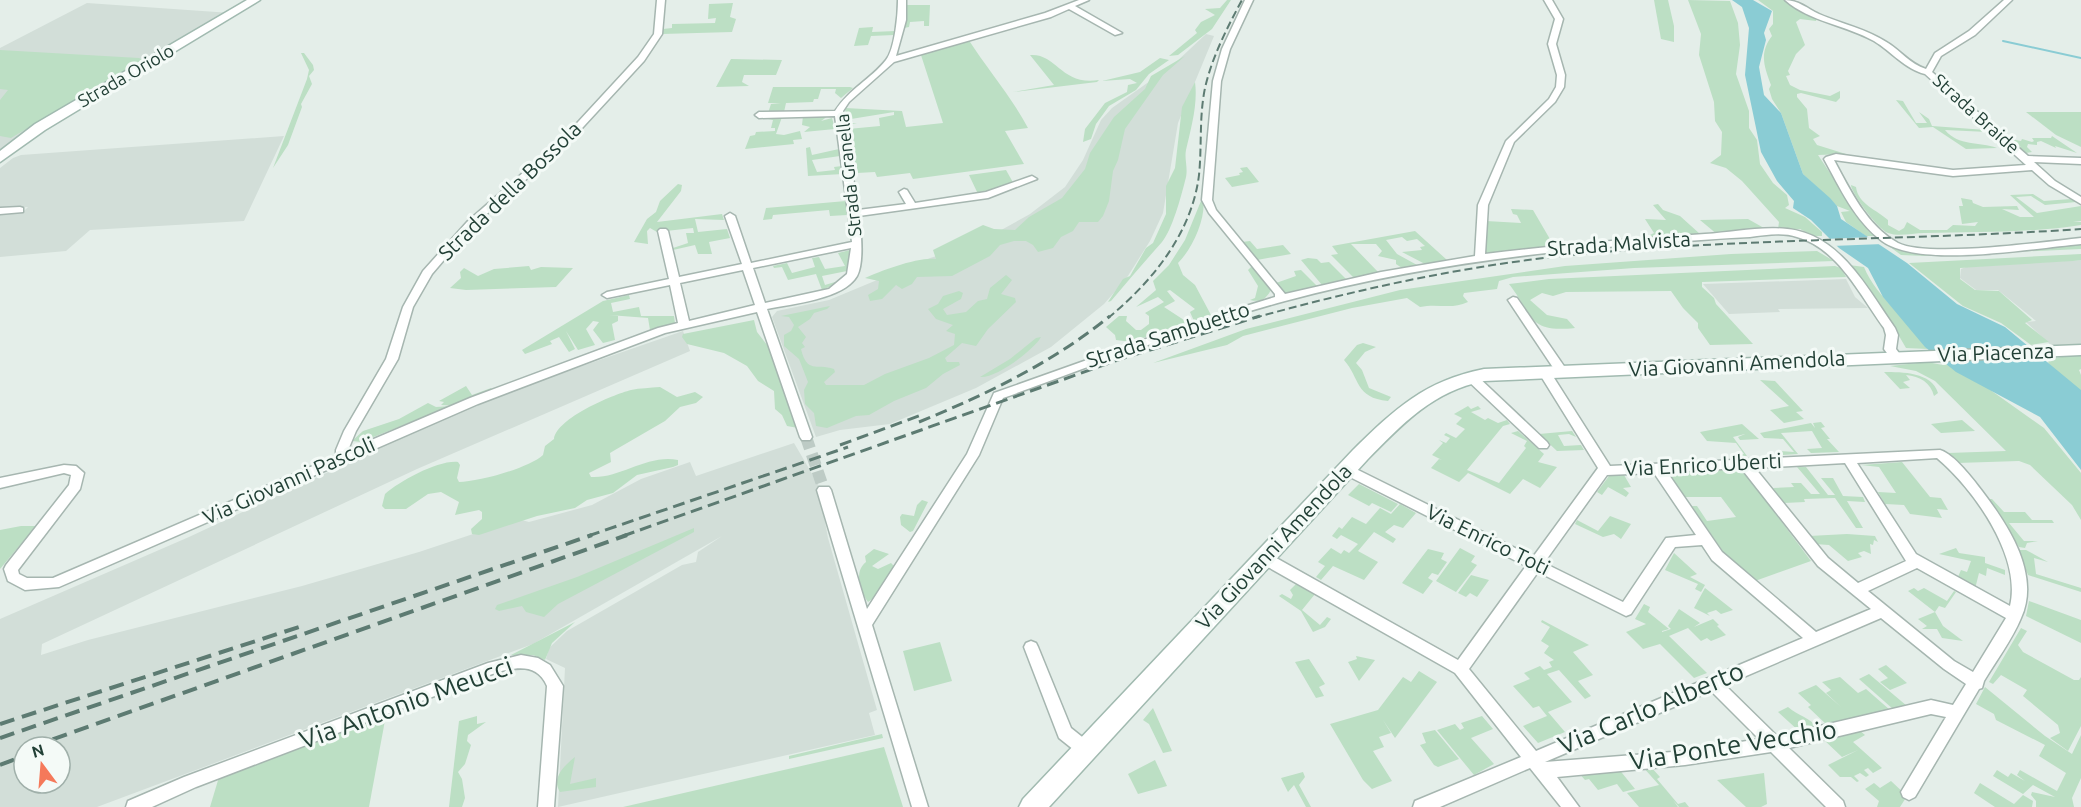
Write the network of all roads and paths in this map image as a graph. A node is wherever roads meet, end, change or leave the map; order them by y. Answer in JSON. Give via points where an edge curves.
{"nodes":[{"id":1,"x":255,"y":0,"type":"edge"},
{"id":2,"x":661,"y":0,"type":"edge"},
{"id":3,"x":902,"y":0,"type":"edge"},
{"id":4,"x":1085,"y":0,"type":"edge"},
{"id":5,"x":1249,"y":0,"type":"edge"},
{"id":6,"x":1548,"y":0,"type":"edge"},
{"id":7,"x":1789,"y":0,"type":"edge"},
{"id":8,"x":2008,"y":0,"type":"edge"},
{"id":9,"x":1071,"y":7,"type":"junction"},
{"id":10,"x":1118,"y":33,"type":"dead end"},
{"id":11,"x":891,"y":60,"type":"junction"},
{"id":12,"x":1928,"y":72,"type":"junction"},
{"id":13,"x":839,"y":113,"type":"junction"},
{"id":14,"x":759,"y":115,"type":"dead end"},
{"id":15,"x":0,"y":158,"type":"edge"},
{"id":16,"x":2027,"y":159,"type":"junction"},
{"id":17,"x":2081,"y":161,"type":"edge"},
{"id":18,"x":2035,"y":167,"type":"junction"},
{"id":19,"x":1032,"y":179,"type":"dead end"},
{"id":20,"x":904,"y":192,"type":"dead end"},
{"id":21,"x":2081,"y":201,"type":"edge"},
{"id":22,"x":912,"y":206,"type":"junction"},
{"id":23,"x":20,"y":210,"type":"dead end"},
{"id":24,"x":0,"y":211,"type":"edge"},
{"id":25,"x":854,"y":214,"type":"junction"},
{"id":26,"x":730,"y":216,"type":"dead end"},
{"id":27,"x":663,"y":231,"type":"dead end"},
{"id":28,"x":2081,"y":241,"type":"edge"},
{"id":29,"x":857,"y":244,"type":"junction"},
{"id":30,"x":1480,"y":257,"type":"junction"},
{"id":31,"x":748,"y":267,"type":"junction"},
{"id":32,"x":674,"y":282,"type":"junction"},
{"id":33,"x":607,"y":296,"type":"dead end"},
{"id":34,"x":1280,"y":299,"type":"junction"},
{"id":35,"x":1513,"y":300,"type":"dead end"},
{"id":36,"x":763,"y":308,"type":"junction"},
{"id":37,"x":684,"y":325,"type":"junction"},
{"id":38,"x":2081,"y":350,"type":"edge"},
{"id":39,"x":1904,"y":357,"type":"junction"},
{"id":40,"x":1553,"y":372,"type":"junction"},
{"id":41,"x":1471,"y":377,"type":"junction"},
{"id":42,"x":806,"y":437,"type":"tunnel mouth"},
{"id":43,"x":1543,"y":445,"type":"dead end"},
{"id":44,"x":342,"y":457,"type":"junction"},
{"id":45,"x":1848,"y":458,"type":"junction"},
{"id":46,"x":1744,"y":463,"type":"junction"},
{"id":47,"x":1657,"y":468,"type":"junction"},
{"id":48,"x":1347,"y":470,"type":"junction"},
{"id":49,"x":1606,"y":470,"type":"junction"},
{"id":50,"x":0,"y":483,"type":"edge"},
{"id":51,"x":824,"y":490,"type":"tunnel mouth"},
{"id":52,"x":1706,"y":540,"type":"junction"},
{"id":53,"x":1264,"y":558,"type":"junction"},
{"id":54,"x":1916,"y":562,"type":"junction"},
{"id":55,"x":1535,"y":564,"type":"junction"},
{"id":56,"x":1857,"y":590,"type":"junction"},
{"id":57,"x":1882,"y":610,"type":"junction"},
{"id":58,"x":2015,"y":616,"type":"junction"},
{"id":59,"x":864,"y":626,"type":"junction"},
{"id":60,"x":1814,"y":639,"type":"junction"},
{"id":61,"x":1031,"y":647,"type":"dead end"},
{"id":62,"x":1949,"y":665,"type":"junction"},
{"id":63,"x":1985,"y":668,"type":"junction"},
{"id":64,"x":1460,"y":669,"type":"junction"},
{"id":65,"x":1713,"y":682,"type":"junction"},
{"id":66,"x":1977,"y":683,"type":"junction"},
{"id":67,"x":1957,"y":715,"type":"junction"},
{"id":68,"x":1774,"y":744,"type":"junction"},
{"id":69,"x":1085,"y":749,"type":"junction"},
{"id":70,"x":1536,"y":765,"type":"junction"},
{"id":71,"x":1909,"y":792,"type":"dead end"},
{"id":72,"x":135,"y":807,"type":"edge"},
{"id":73,"x":546,"y":807,"type":"edge"},
{"id":74,"x":920,"y":807,"type":"edge"},
{"id":75,"x":1032,"y":807,"type":"edge"},
{"id":76,"x":1421,"y":807,"type":"edge"},
{"id":77,"x":1571,"y":807,"type":"edge"},
{"id":78,"x":1837,"y":807,"type":"edge"}],
"edges":[{"from":1,"to":15,"type":"main road","name":"Strada Oriolo","via":[[67,110]]},
{"from":2,"to":44,"type":"street","name":"Strada della Bossola","via":[[658,34],[641,59],[568,137],[470,224],[427,273],[408,307],[392,359],[350,431]]},
{"from":3,"to":11,"type":"street","via":[[902,20]]},
{"from":4,"to":9,"type":"street"},
{"from":5,"to":34,"type":"street","name":"Strada Sambuetto","via":[[1226,49],[1217,81],[1207,200]]},
{"from":6,"to":30,"type":"street","via":[[1559,19],[1552,44],[1561,75],[1560,87],[1510,141],[1483,205]]},
{"from":7,"to":12,"type":"street","via":[[1827,22],[1881,42],[1908,65]]},
{"from":8,"to":12,"type":"street","name":"Strada Braide","via":[[1972,33],[1938,54]]},
{"from":9,"to":10,"type":"street"},
{"from":9,"to":11,"type":"street"},
{"from":11,"to":13,"type":"street","name":"Strada Granella","via":[[844,102]]},
{"from":12,"to":16,"type":"street","name":"Strada Braide"},
{"from":13,"to":14,"type":"street"},
{"from":13,"to":25,"type":"street","name":"Strada Granella"},
{"from":16,"to":17,"type":"street"},
{"from":16,"to":18,"type":"street","name":"Strada Braide"},
{"from":18,"to":21,"type":"street","name":"Strada Braide"},
{"from":18,"to":28,"type":"street","via":[[1953,173],[1829,159],[1857,208],[1895,246],[1954,251]]},
{"from":19,"to":22,"type":"street","via":[[995,193]]},
{"from":20,"to":22,"type":"street"},
{"from":22,"to":25,"type":"street"},
{"from":23,"to":24,"type":"street"},
{"from":25,"to":29,"type":"street","name":"Strada Granella"},
{"from":26,"to":31,"type":"street"},
{"from":27,"to":32,"type":"street"},
{"from":29,"to":31,"type":"street"},
{"from":29,"to":36,"type":"street","name":"Strada Granella","via":[[852,275],[833,291]]},
{"from":30,"to":34,"type":"street","name":"Strada Malvista"},
{"from":30,"to":39,"type":"street","name":"Strada Malvista","via":[[1586,244],[1797,233],[1817,242],[1851,276],[1889,328],[1890,349]]},
{"from":31,"to":32,"type":"street"},
{"from":31,"to":36,"type":"street"},
{"from":32,"to":33,"type":"street"},
{"from":32,"to":37,"type":"street"},
{"from":34,"to":59,"type":"street","name":"Strada Sambuetto","via":[[1173,332],[998,396],[973,455]]},
{"from":35,"to":40,"type":"street"},
{"from":36,"to":37,"type":"street","name":"Via Giovanni Pascoli"},
{"from":36,"to":42,"type":"street"},
{"from":37,"to":44,"type":"street","name":"Via Giovanni Pascoli","via":[[474,401]]},
{"from":38,"to":39,"type":"main road","name":"Via Piacenza"},
{"from":39,"to":40,"type":"main road","name":"Via Giovanni Amendola"},
{"from":40,"to":41,"type":"main road","name":"Via Giovanni Amendola"},
{"from":40,"to":49,"type":"street"},
{"from":41,"to":43,"type":"street"},
{"from":41,"to":48,"type":"main road","name":"Via Giovanni Amendola","via":[[1441,386],[1413,403]]},
{"from":44,"to":50,"type":"street","name":"Via Giovanni Pascoli","via":[[102,564],[43,585],[18,581],[11,569],[75,486],[78,473],[64,469]]},
{"from":45,"to":46,"type":"street","name":"Via Enrico Uberti"},
{"from":45,"to":54,"type":"street","via":[[1906,553]]},
{"from":45,"to":58,"type":"street","name":"Via Enrico Uberti","via":[[1940,454],[1978,496],[2014,556],[2021,593]]},
{"from":46,"to":47,"type":"street","name":"Via Enrico Uberti"},
{"from":46,"to":56,"type":"street","via":[[1816,555]]},
{"from":47,"to":49,"type":"street","name":"Via Enrico Uberti"},
{"from":47,"to":52,"type":"street"},
{"from":48,"to":53,"type":"main road","name":"Via Giovanni Amendola"},
{"from":48,"to":55,"type":"street","name":"Via Enrico Toti"},
{"from":49,"to":55,"type":"street","name":"Via Enrico Uberti"},
{"from":51,"to":59,"type":"street"},
{"from":52,"to":55,"type":"street","name":"Via Enrico Toti","via":[[1668,544],[1629,610]]},
{"from":52,"to":60,"type":"street","via":[[1721,560]]},
{"from":53,"to":64,"type":"street"},
{"from":53,"to":69,"type":"main road","name":"Via Giovanni Amendola"},
{"from":54,"to":56,"type":"street"},
{"from":54,"to":58,"type":"street"},
{"from":55,"to":64,"type":"street","name":"Via Enrico Uberti"},
{"from":56,"to":57,"type":"street"},
{"from":57,"to":60,"type":"street","name":"Via Carlo Alberto"},
{"from":57,"to":62,"type":"street"},
{"from":58,"to":63,"type":"street"},
{"from":59,"to":74,"type":"street"},
{"from":60,"to":65,"type":"street","name":"Via Carlo Alberto"},
{"from":61,"to":69,"type":"street","via":[[1065,733]]},
{"from":62,"to":63,"type":"street","via":[[1974,671]]},
{"from":62,"to":66,"type":"street"},
{"from":63,"to":66,"type":"street"},
{"from":64,"to":70,"type":"street"},
{"from":65,"to":68,"type":"street"},
{"from":65,"to":70,"type":"street","name":"Via Carlo Alberto"},
{"from":66,"to":67,"type":"street"},
{"from":67,"to":68,"type":"street","name":"Via Ponte Vecchio","via":[[1931,707]]},
{"from":67,"to":71,"type":"street"},
{"from":68,"to":70,"type":"street","name":"Via Ponte Vecchio","via":[[1685,758]]},
{"from":68,"to":78,"type":"street"},
{"from":69,"to":75,"type":"main road","name":"Via Giovanni Amendola"},
{"from":70,"to":76,"type":"street","name":"Via Carlo Alberto"},
{"from":70,"to":77,"type":"street"},
{"from":72,"to":73,"type":"street","name":"Via Antonio Meucci","via":[[211,774],[517,660],[546,669],[555,686]]}]}
